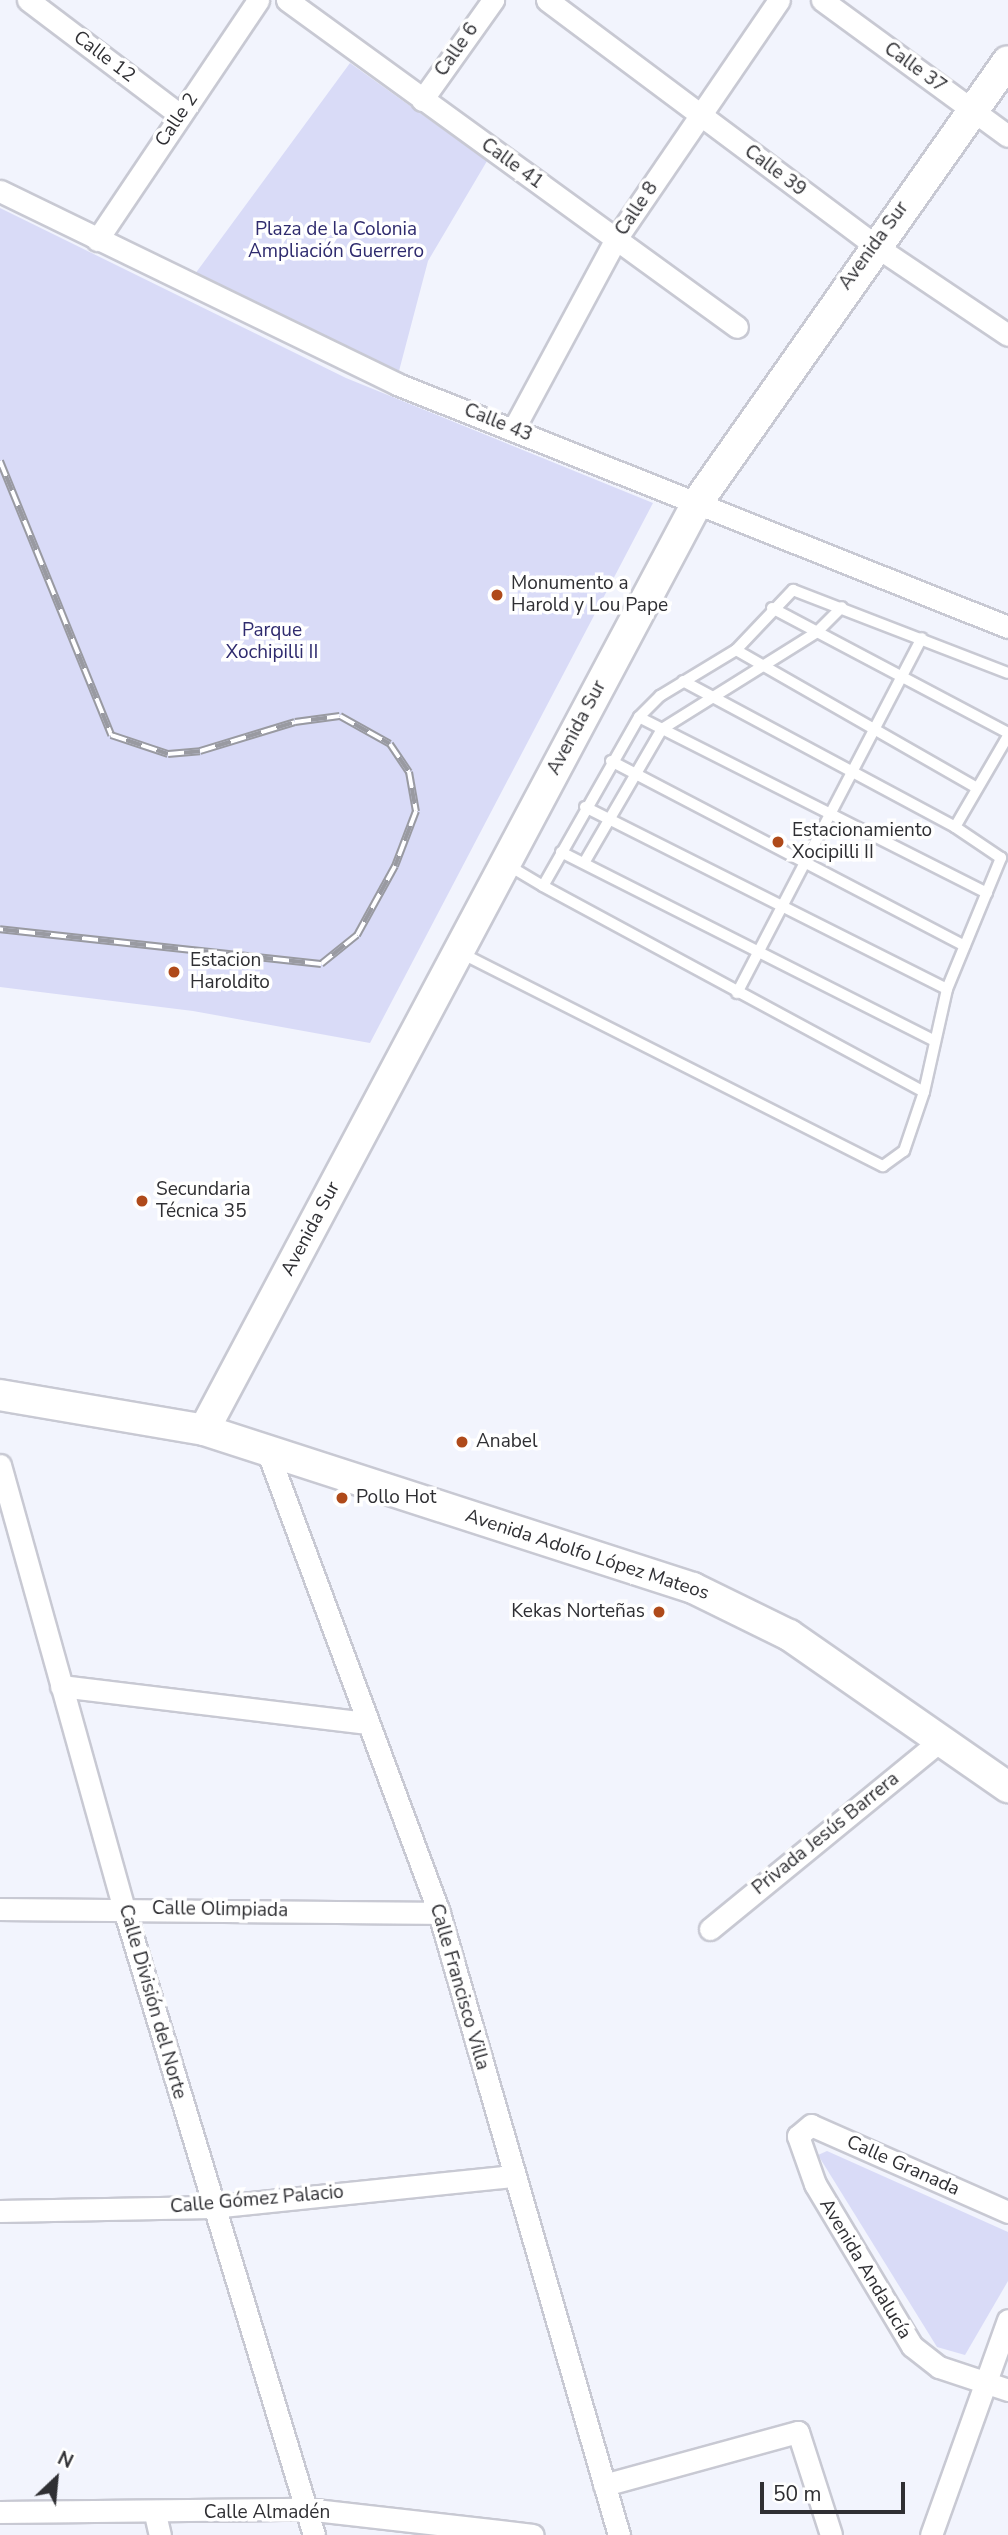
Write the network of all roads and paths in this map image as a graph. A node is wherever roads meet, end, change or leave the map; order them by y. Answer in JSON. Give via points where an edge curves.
{"nodes":[{"id":1,"x":28,"y":0,"type":"edge"},
{"id":2,"x":258,"y":0,"type":"edge"},
{"id":3,"x":287,"y":0,"type":"edge"},
{"id":4,"x":492,"y":0,"type":"edge"},
{"id":5,"x":547,"y":0,"type":"edge"},
{"id":6,"x":779,"y":0,"type":"edge"},
{"id":7,"x":822,"y":0,"type":"edge"},
{"id":8,"x":1008,"y":61,"type":"edge"},
{"id":9,"x":422,"y":100,"type":"junction"},
{"id":10,"x":974,"y":112,"type":"junction"},
{"id":11,"x":701,"y":114,"type":"junction"},
{"id":12,"x":180,"y":115,"type":"junction"},
{"id":13,"x":1008,"y":136,"type":"edge"},
{"id":14,"x":0,"y":191,"type":"edge"},
{"id":15,"x":616,"y":239,"type":"junction"},
{"id":16,"x":97,"y":240,"type":"junction"},
{"id":17,"x":873,"y":245,"type":"junction"},
{"id":18,"x":737,"y":327,"type":"dead end"},
{"id":19,"x":1008,"y":335,"type":"edge"},
{"id":20,"x":513,"y":430,"type":"junction"},
{"id":21,"x":696,"y":503,"type":"junction"},
{"id":22,"x":842,"y":607,"type":"junction"},
{"id":23,"x":772,"y":608,"type":"junction"},
{"id":24,"x":1006,"y":619,"type":"edge"},
{"id":25,"x":817,"y":632,"type":"junction"},
{"id":26,"x":922,"y":638,"type":"junction"},
{"id":27,"x":736,"y":650,"type":"junction"},
{"id":28,"x":763,"y":667,"type":"junction"},
{"id":29,"x":1008,"y":673,"type":"edge"},
{"id":30,"x":900,"y":676,"type":"junction"},
{"id":31,"x":683,"y":681,"type":"junction"},
{"id":32,"x":710,"y":698,"type":"junction"},
{"id":33,"x":639,"y":717,"type":"junction"},
{"id":34,"x":662,"y":729,"type":"junction"},
{"id":35,"x":871,"y":730,"type":"junction"},
{"id":36,"x":1008,"y":734,"type":"edge"},
{"id":37,"x":611,"y":761,"type":"junction"},
{"id":38,"x":633,"y":773,"type":"junction"},
{"id":39,"x":848,"y":774,"type":"junction"},
{"id":40,"x":975,"y":787,"type":"junction"},
{"id":41,"x":585,"y":807,"type":"junction"},
{"id":42,"x":827,"y":814,"type":"junction"},
{"id":43,"x":608,"y":818,"type":"junction"},
{"id":44,"x":955,"y":827,"type":"junction"},
{"id":45,"x":561,"y":852,"type":"junction"},
{"id":46,"x":505,"y":863,"type":"junction"},
{"id":47,"x":584,"y":863,"type":"junction"},
{"id":48,"x":802,"y":863,"type":"junction"},
{"id":49,"x":543,"y":886,"type":"junction"},
{"id":50,"x":987,"y":893,"type":"junction"},
{"id":51,"x":780,"y":905,"type":"junction"},
{"id":52,"x":965,"y":946,"type":"junction"},
{"id":53,"x":458,"y":952,"type":"junction"},
{"id":54,"x":757,"y":952,"type":"junction"},
{"id":55,"x":947,"y":989,"type":"junction"},
{"id":56,"x":737,"y":993,"type":"junction"},
{"id":57,"x":935,"y":1041,"type":"junction"},
{"id":58,"x":924,"y":1092,"type":"junction"},
{"id":59,"x":0,"y":1395,"type":"edge"},
{"id":60,"x":204,"y":1430,"type":"junction"},
{"id":61,"x":267,"y":1451,"type":"junction"},
{"id":62,"x":0,"y":1465,"type":"edge"},
{"id":63,"x":0,"y":1536,"type":"edge"},
{"id":64,"x":22,"y":1538,"type":"junction"},
{"id":65,"x":61,"y":1686,"type":"junction"},
{"id":66,"x":368,"y":1723,"type":"junction"},
{"id":67,"x":942,"y":1739,"type":"junction"},
{"id":68,"x":1008,"y":1787,"type":"edge"},
{"id":69,"x":0,"y":1909,"type":"edge"},
{"id":70,"x":124,"y":1909,"type":"junction"},
{"id":71,"x":439,"y":1913,"type":"junction"},
{"id":72,"x":710,"y":1929,"type":"dead end"},
{"id":73,"x":799,"y":2132,"type":"joint"},
{"id":74,"x":512,"y":2176,"type":"junction"},
{"id":75,"x":212,"y":2207,"type":"junction"},
{"id":76,"x":0,"y":2211,"type":"edge"},
{"id":77,"x":1008,"y":2212,"type":"edge"},
{"id":78,"x":1008,"y":2320,"type":"edge"},
{"id":79,"x":983,"y":2382,"type":"junction"},
{"id":80,"x":1008,"y":2390,"type":"edge"},
{"id":81,"x":604,"y":2485,"type":"junction"},
{"id":82,"x":306,"y":2509,"type":"junction"},
{"id":83,"x":0,"y":2512,"type":"edge"},
{"id":84,"x":155,"y":2514,"type":"junction"},
{"id":85,"x":160,"y":2535,"type":"edge"},
{"id":86,"x":314,"y":2535,"type":"edge"},
{"id":87,"x":534,"y":2535,"type":"edge"},
{"id":88,"x":619,"y":2535,"type":"edge"},
{"id":89,"x":831,"y":2535,"type":"edge"},
{"id":90,"x":931,"y":2535,"type":"edge"}],
"edges":[{"from":1,"to":12,"type":"street","name":"Calle 12"},
{"from":2,"to":12,"type":"street","name":"Calle 2"},
{"from":3,"to":9,"type":"street","name":"Calle 41"},
{"from":4,"to":9,"type":"street","name":"Calle 6"},
{"from":5,"to":11,"type":"street","name":"Calle 39"},
{"from":6,"to":11,"type":"street","name":"Calle 8"},
{"from":7,"to":10,"type":"street","name":"Calle 37"},
{"from":8,"to":10,"type":"street","name":"Avenida Sur"},
{"from":9,"to":15,"type":"street","name":"Calle 41"},
{"from":10,"to":13,"type":"street","name":"Calle 37"},
{"from":10,"to":17,"type":"street","name":"Avenida Sur"},
{"from":11,"to":15,"type":"street","name":"Calle 8"},
{"from":11,"to":17,"type":"street","name":"Calle 39"},
{"from":12,"to":16,"type":"street","name":"Calle 2"},
{"from":14,"to":16,"type":"street","name":"Calle 43"},
{"from":15,"to":18,"type":"street","name":"Calle 41"},
{"from":15,"to":20,"type":"street","name":"Calle 8"},
{"from":16,"to":20,"type":"street","name":"Calle 43","via":[[397,384]]},
{"from":17,"to":19,"type":"street","name":"Calle 39"},
{"from":17,"to":21,"type":"street","name":"Avenida Sur"},
{"from":20,"to":21,"type":"street","name":"Calle 43"},
{"from":21,"to":24,"type":"street","name":"Calle 43"},
{"from":21,"to":46,"type":"street","name":"Avenida Sur"},
{"from":22,"to":23,"type":"lane","via":[[793,590]]},
{"from":22,"to":25,"type":"lane"},
{"from":22,"to":26,"type":"lane"},
{"from":23,"to":25,"type":"lane"},
{"from":23,"to":27,"type":"lane"},
{"from":25,"to":28,"type":"lane"},
{"from":25,"to":30,"type":"lane"},
{"from":26,"to":29,"type":"lane"},
{"from":26,"to":30,"type":"lane"},
{"from":27,"to":28,"type":"lane"},
{"from":27,"to":31,"type":"lane"},
{"from":28,"to":32,"type":"lane"},
{"from":28,"to":35,"type":"lane"},
{"from":30,"to":35,"type":"lane"},
{"from":30,"to":36,"type":"lane"},
{"from":31,"to":32,"type":"lane"},
{"from":31,"to":33,"type":"lane"},
{"from":32,"to":34,"type":"lane"},
{"from":32,"to":39,"type":"lane"},
{"from":33,"to":34,"type":"lane"},
{"from":33,"to":37,"type":"lane"},
{"from":34,"to":38,"type":"lane"},
{"from":34,"to":42,"type":"lane"},
{"from":35,"to":39,"type":"lane"},
{"from":35,"to":40,"type":"lane"},
{"from":36,"to":40,"type":"lane"},
{"from":37,"to":38,"type":"lane"},
{"from":37,"to":41,"type":"lane"},
{"from":38,"to":43,"type":"lane"},
{"from":38,"to":48,"type":"lane"},
{"from":39,"to":42,"type":"lane"},
{"from":39,"to":44,"type":"lane"},
{"from":40,"to":44,"type":"lane"},
{"from":41,"to":43,"type":"lane"},
{"from":41,"to":45,"type":"lane"},
{"from":42,"to":48,"type":"lane"},
{"from":42,"to":50,"type":"lane"},
{"from":43,"to":47,"type":"lane"},
{"from":43,"to":51,"type":"lane"},
{"from":44,"to":50,"type":"lane","via":[[998,851]]},
{"from":45,"to":47,"type":"lane"},
{"from":45,"to":49,"type":"lane"},
{"from":46,"to":49,"type":"lane"},
{"from":46,"to":53,"type":"street","name":"Avenida Sur"},
{"from":47,"to":54,"type":"lane"},
{"from":48,"to":51,"type":"lane"},
{"from":48,"to":52,"type":"lane"},
{"from":49,"to":56,"type":"lane"},
{"from":50,"to":52,"type":"lane"},
{"from":51,"to":54,"type":"lane"},
{"from":51,"to":55,"type":"lane"},
{"from":52,"to":55,"type":"lane"},
{"from":53,"to":58,"type":"lane","via":[[883,1166],[904,1151]]},
{"from":53,"to":60,"type":"street","name":"Avenida Sur"},
{"from":54,"to":56,"type":"lane"},
{"from":54,"to":57,"type":"lane"},
{"from":55,"to":57,"type":"lane"},
{"from":56,"to":58,"type":"lane"},
{"from":57,"to":58,"type":"lane"},
{"from":59,"to":60,"type":"street","name":"Avenida Adolfo López Mateos"},
{"from":60,"to":61,"type":"street","name":"Avenida Adolfo López Mateos"},
{"from":61,"to":66,"type":"street","name":"Calle Francisco Villa"},
{"from":61,"to":67,"type":"street","name":"Avenida Adolfo López Mateos","via":[[693,1588],[789,1635]]},
{"from":62,"to":64,"type":"street","name":"Calle División del Norte"},
{"from":63,"to":64,"type":"street"},
{"from":64,"to":65,"type":"street","name":"Calle División del Norte"},
{"from":65,"to":66,"type":"street"},
{"from":65,"to":70,"type":"street","name":"Calle División del Norte"},
{"from":66,"to":71,"type":"street","name":"Calle Francisco Villa"},
{"from":67,"to":68,"type":"street","name":"Avenida Adolfo López Mateos"},
{"from":67,"to":72,"type":"street","name":"Privada Jesús Barrera"},
{"from":69,"to":70,"type":"street","name":"Calle Olimpiada"},
{"from":70,"to":71,"type":"street","name":"Calle Olimpiada"},
{"from":70,"to":75,"type":"street","name":"Calle División del Norte"},
{"from":71,"to":74,"type":"street","name":"Calle Francisco Villa"},
{"from":73,"to":77,"type":"street","name":"Calle Granada","via":[[811,2125]]},
{"from":73,"to":79,"type":"street","name":"Avenida Andalucía","via":[[799,2155],[900,2330],[931,2362]]},
{"from":74,"to":75,"type":"street","name":"Calle Gómez Palacio"},
{"from":74,"to":81,"type":"street","name":"Calle Francisco Villa"},
{"from":75,"to":76,"type":"street","name":"Calle Gómez Palacio"},
{"from":75,"to":82,"type":"street","name":"Calle División del Norte"},
{"from":78,"to":79,"type":"street"},
{"from":79,"to":80,"type":"street","name":"Avenida Andalucía"},
{"from":79,"to":90,"type":"street"},
{"from":81,"to":88,"type":"street","name":"Calle Francisco Villa"},
{"from":81,"to":89,"type":"street","via":[[798,2432]]},
{"from":82,"to":84,"type":"street","name":"Calle Almadén"},
{"from":82,"to":86,"type":"street","name":"Calle División del Norte"},
{"from":82,"to":87,"type":"street","name":"Calle Almadén"},
{"from":83,"to":84,"type":"street","name":"Calle Almadén"},
{"from":84,"to":85,"type":"street"}]}
